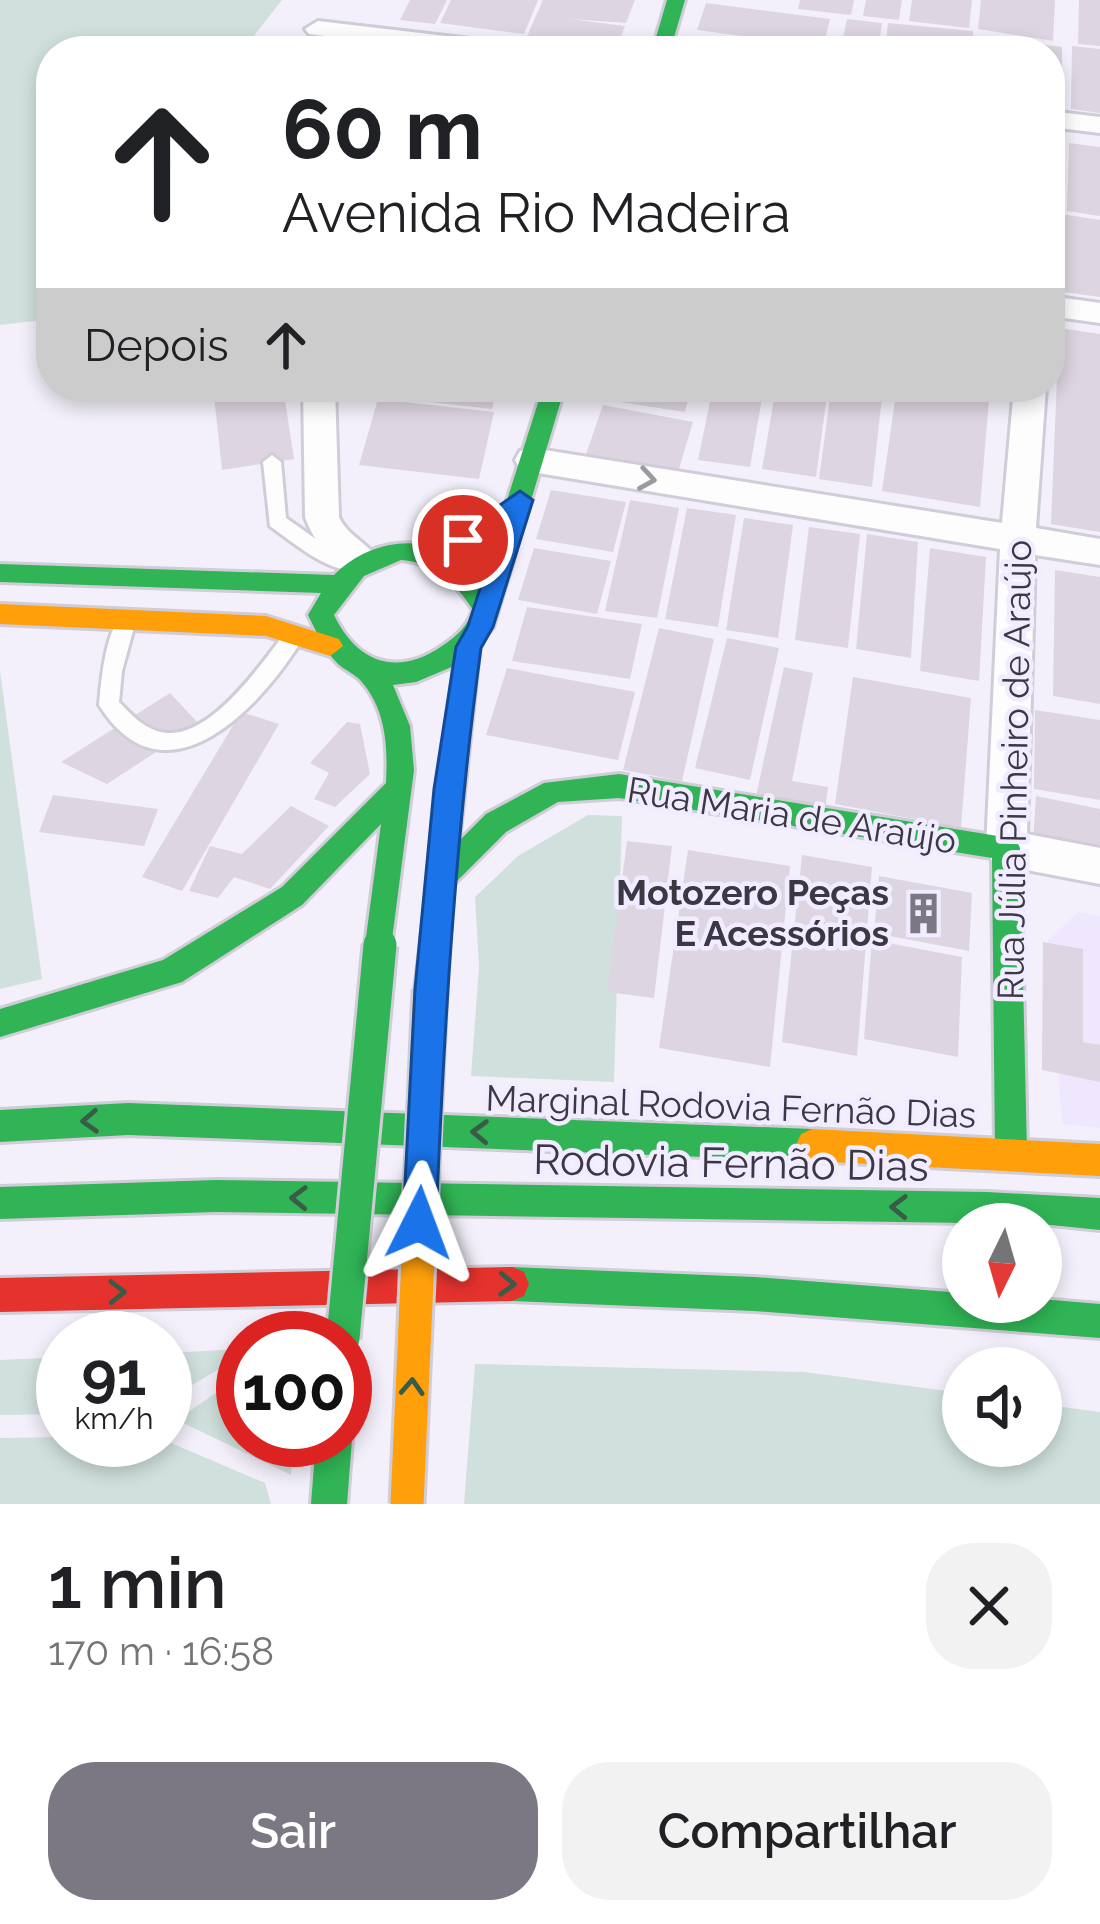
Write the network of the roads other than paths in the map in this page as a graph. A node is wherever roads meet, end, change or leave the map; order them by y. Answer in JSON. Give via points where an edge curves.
{"nodes":[{"id":1,"x":316,"y":0,"type":"edge"},
{"id":2,"x":676,"y":0,"type":"edge"},
{"id":3,"x":318,"y":36,"type":"edge"},
{"id":4,"x":665,"y":36,"type":"edge"},
{"id":5,"x":1065,"y":122,"type":"edge"},
{"id":6,"x":1100,"y":125,"type":"edge"},
{"id":7,"x":1065,"y":307,"type":"edge"},
{"id":8,"x":1100,"y":313,"type":"edge"},
{"id":9,"x":319,"y":402,"type":"edge"},
{"id":10,"x":549,"y":402,"type":"edge"},
{"id":11,"x":1029,"y":402,"type":"edge"},
{"id":12,"x":532,"y":460,"type":"junction"},
{"id":13,"x":272,"y":462,"type":"dead end"},
{"id":14,"x":520,"y":500,"type":"junction"},
{"id":15,"x":1018,"y":539,"type":"junction"},
{"id":16,"x":421,"y":550,"type":"junction"},
{"id":17,"x":1100,"y":552,"type":"edge"},
{"id":18,"x":349,"y":570,"type":"junction"},
{"id":19,"x":0,"y":573,"type":"edge"},
{"id":20,"x":484,"y":607,"type":"junction"},
{"id":21,"x":0,"y":614,"type":"edge"},
{"id":22,"x":126,"y":620,"type":"junction"},
{"id":23,"x":295,"y":635,"type":"junction"},
{"id":24,"x":330,"y":646,"type":"junction"},
{"id":25,"x":469,"y":647,"type":"junction"},
{"id":26,"x":369,"y":672,"type":"junction"},
{"id":27,"x":400,"y":787,"type":"junction"},
{"id":28,"x":1006,"y":848,"type":"junction"},
{"id":29,"x":1100,"y":866,"type":"edge"},
{"id":30,"x":440,"y":879,"type":"junction"},
{"id":31,"x":0,"y":1023,"type":"edge"},
{"id":32,"x":0,"y":1126,"type":"edge"},
{"id":33,"x":1011,"y":1153,"type":"junction"},
{"id":34,"x":1100,"y":1160,"type":"edge"},
{"id":35,"x":0,"y":1203,"type":"edge"},
{"id":36,"x":1100,"y":1214,"type":"edge"},
{"id":37,"x":0,"y":1295,"type":"edge"},
{"id":38,"x":346,"y":1311,"type":"edge"},
{"id":39,"x":1064,"y":1315,"type":"junction"},
{"id":40,"x":1100,"y":1321,"type":"edge"},
{"id":41,"x":1100,"y":1334,"type":"edge"},
{"id":42,"x":332,"y":1467,"type":"edge"},
{"id":43,"x":329,"y":1504,"type":"edge"},
{"id":44,"x":406,"y":1504,"type":"edge"}],
"edges":[{"from":1,"to":3,"type":"street"},
{"from":2,"to":4,"type":"main road"},
{"from":5,"to":6,"type":"street"},
{"from":7,"to":8,"type":"street"},
{"from":9,"to":18,"type":"street","via":[[322,518]]},
{"from":10,"to":12,"type":"main road"},
{"from":11,"to":15,"type":"street","name":"Rua Júlia Pinheiro de Araújo"},
{"from":12,"to":14,"type":"main road"},
{"from":12,"to":15,"type":"street","one_way":true},
{"from":13,"to":18,"type":"lane","via":[[278,521]]},
{"from":14,"to":16,"type":"main road","via":[[474,535]]},
{"from":14,"to":20,"type":"main road"},
{"from":15,"to":17,"type":"street"},
{"from":15,"to":28,"type":"street","name":"Rua Júlia Pinheiro de Araújo"},
{"from":16,"to":18,"type":"main road","via":[[395,550]]},
{"from":16,"to":20,"type":"main road","via":[[464,570]]},
{"from":18,"to":19,"type":"main road"},
{"from":18,"to":24,"type":"main road","via":[[321,615]]},
{"from":20,"to":25,"type":"main road"},
{"from":21,"to":22,"type":"main road"},
{"from":22,"to":23,"type":"main road","via":[[266,626]]},
{"from":22,"to":23,"type":"lane","via":[[109,705],[130,733],[172,743],[211,731],[232,713]]},
{"from":23,"to":24,"type":"main road"},
{"from":24,"to":26,"type":"main road"},
{"from":25,"to":26,"type":"main road","via":[[424,673]]},
{"from":25,"to":30,"type":"main road"},
{"from":26,"to":27,"type":"main road","via":[[391,697],[402,731]]},
{"from":27,"to":31,"type":"main road","via":[[292,896],[171,972]]},
{"from":27,"to":38,"type":"main road","bridge":true},
{"from":28,"to":29,"type":"street","name":"Rua Maria de Araújo"},
{"from":28,"to":30,"type":"main road","name":"Rua Maria de Araújo","via":[[619,785],[554,791],[496,823]]},
{"from":28,"to":33,"type":"main road","name":"Rua Júlia Pinheiro de Araújo"},
{"from":44,"to":30,"type":"main road","one_way":true,"bridge":true},
{"from":33,"to":32,"type":"main road","name":"Marginal Rodovia Fernão Dias","one_way":true,"via":[[128,1119]]},
{"from":33,"to":34,"type":"main road","name":"Marginal Rodovia Fernão Dias"},
{"from":36,"to":35,"type":"main road","name":"Rodovia Fernão Dias","one_way":true,"via":[[217,1196]]},
{"from":37,"to":39,"type":"main road","one_way":true,"via":[[493,1283]]},
{"from":39,"to":40,"type":"main road"},
{"from":39,"to":41,"type":"main road"},
{"from":42,"to":43,"type":"main road"}]}
